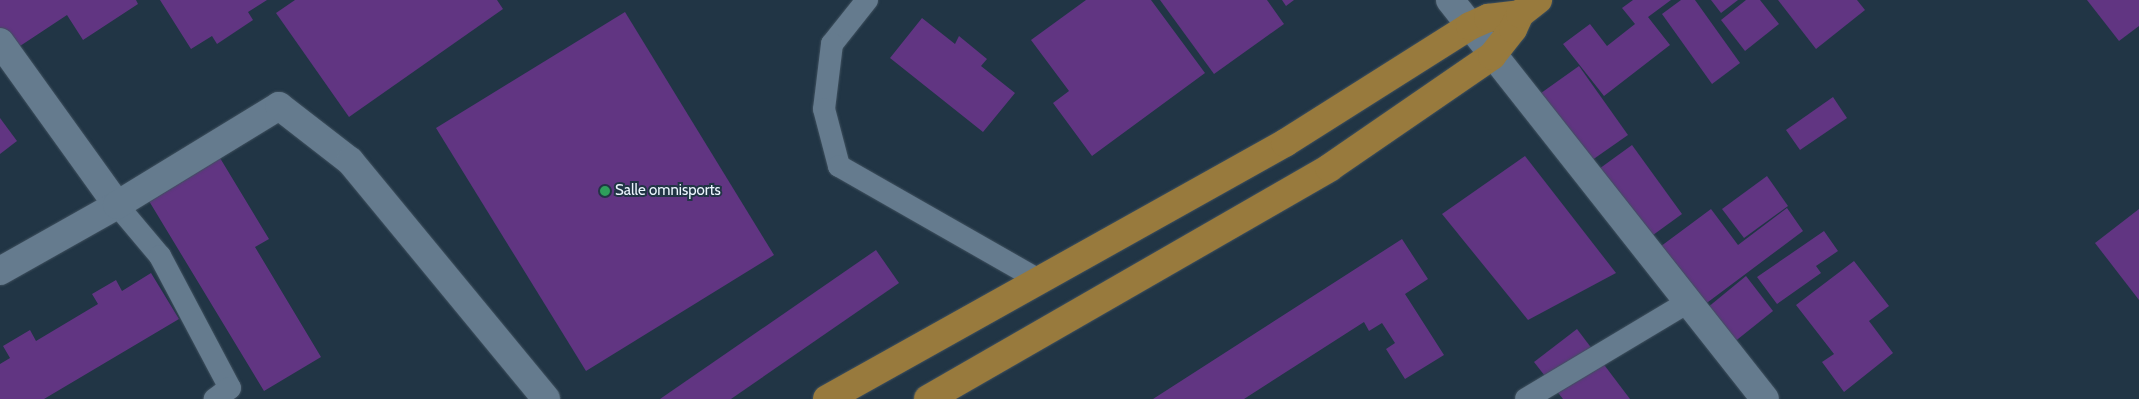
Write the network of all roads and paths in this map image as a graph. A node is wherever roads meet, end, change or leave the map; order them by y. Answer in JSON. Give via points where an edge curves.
{"nodes":[{"id":1,"x":867,"y":0,"type":"edge"},
{"id":2,"x":1450,"y":0,"type":"edge"},
{"id":3,"x":1529,"y":7,"type":"edge"},
{"id":4,"x":1470,"y":26,"type":"junction"},
{"id":5,"x":0,"y":42,"type":"edge"},
{"id":6,"x":1492,"y":56,"type":"junction"},
{"id":7,"x":117,"y":205,"type":"junction"},
{"id":8,"x":0,"y":271,"type":"edge"},
{"id":9,"x":1042,"y":281,"type":"junction"},
{"id":10,"x":1688,"y":302,"type":"junction"},
{"id":11,"x":215,"y":399,"type":"edge"},
{"id":12,"x":546,"y":399,"type":"edge"},
{"id":13,"x":827,"y":399,"type":"edge"},
{"id":14,"x":928,"y":399,"type":"edge"},
{"id":15,"x":1526,"y":399,"type":"edge"},
{"id":16,"x":1765,"y":399,"type":"edge"}],
"edges":[{"from":1,"to":9,"type":"lane","via":[[832,44],[824,109],[840,166]]},
{"from":2,"to":4,"type":"street"},
{"from":3,"to":4,"type":"main road"},
{"from":3,"to":6,"type":"main road"},
{"from":4,"to":6,"type":"street"},
{"from":4,"to":9,"type":"main road","via":[[1285,144]]},
{"from":5,"to":7,"type":"street"},
{"from":6,"to":10,"type":"street"},
{"from":6,"to":14,"type":"main road","via":[[1329,168]]},
{"from":7,"to":8,"type":"street"},
{"from":7,"to":11,"type":"lane","via":[[160,256],[230,388]]},
{"from":7,"to":12,"type":"street","via":[[278,106],[350,161]]},
{"from":9,"to":13,"type":"main road"},
{"from":10,"to":15,"type":"lane"},
{"from":10,"to":16,"type":"street"}]}
